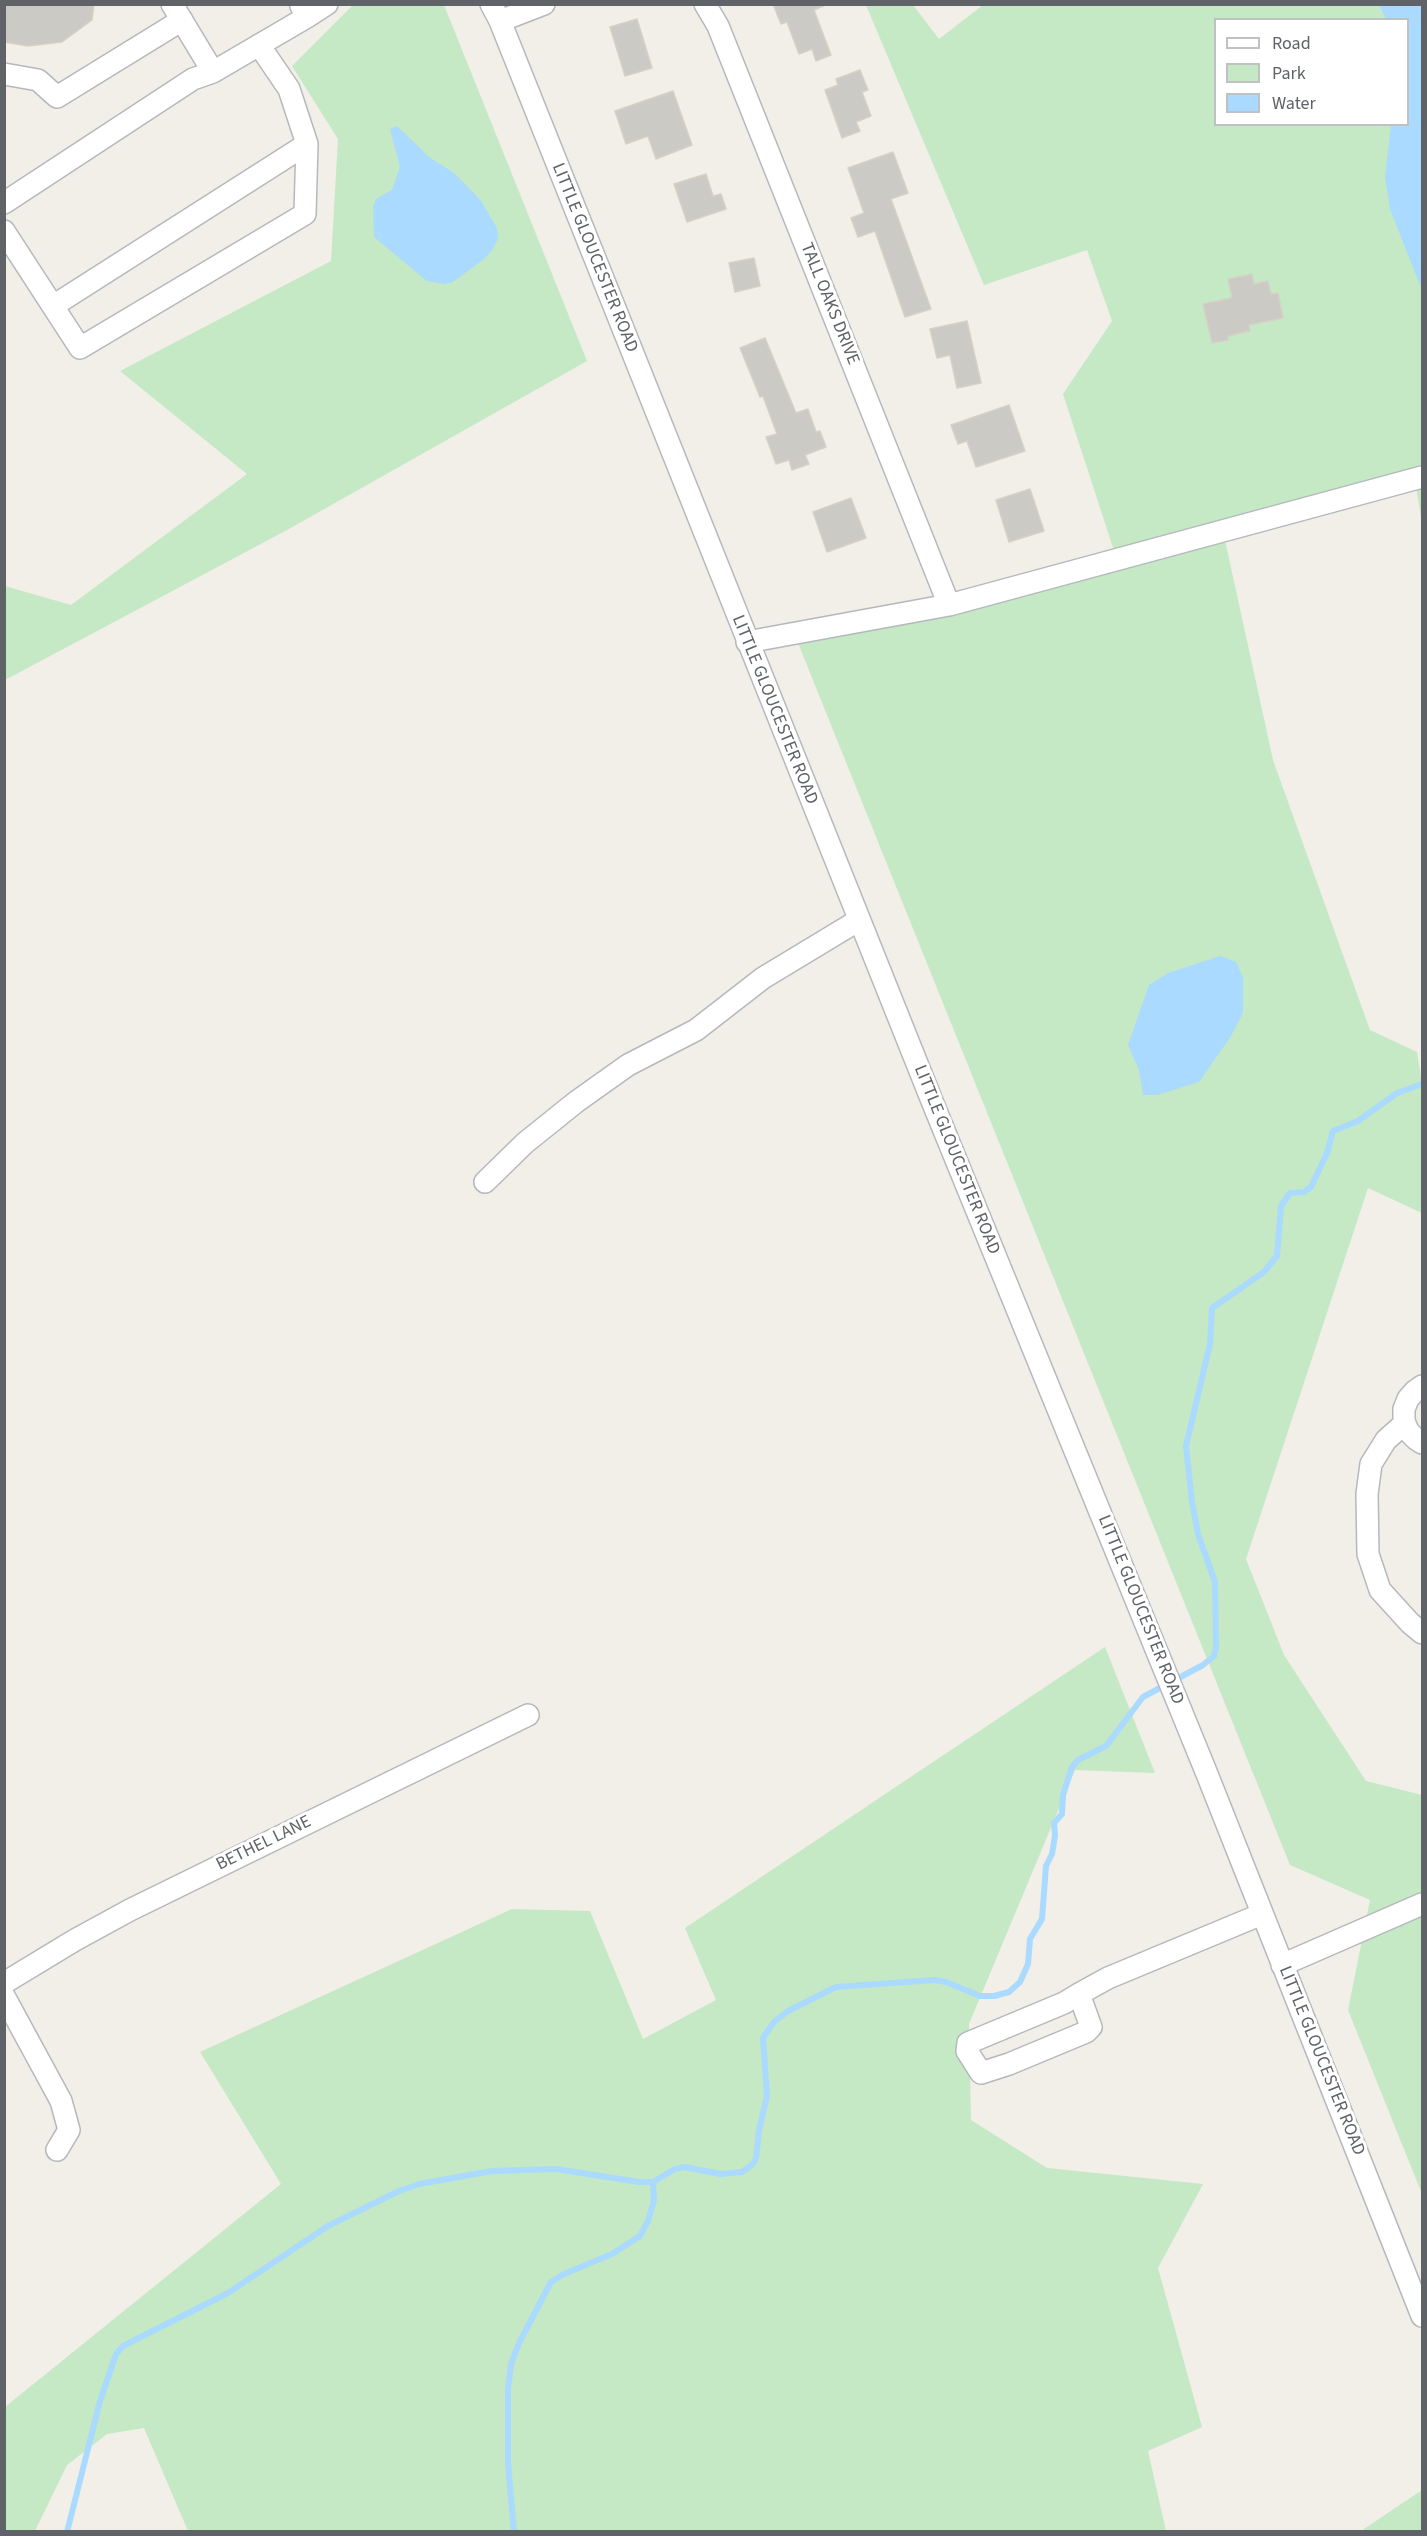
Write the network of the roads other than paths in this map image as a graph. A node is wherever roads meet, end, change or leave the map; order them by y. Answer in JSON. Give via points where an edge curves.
{"nodes":[{"id":1,"x":327,"y":4,"type":"edge"},
{"id":2,"x":544,"y":4,"type":"edge"},
{"id":3,"x":705,"y":4,"type":"edge"},
{"id":4,"x":304,"y":11,"type":"edge"},
{"id":5,"x":177,"y":12,"type":"edge"},
{"id":6,"x":495,"y":13,"type":"edge"},
{"id":7,"x":259,"y":45,"type":"junction"},
{"id":8,"x":213,"y":72,"type":"junction"},
{"id":9,"x":4,"y":74,"type":"edge"},
{"id":10,"x":307,"y":144,"type":"junction"},
{"id":11,"x":4,"y":203,"type":"edge"},
{"id":12,"x":4,"y":231,"type":"edge"},
{"id":13,"x":53,"y":306,"type":"junction"},
{"id":14,"x":1422,"y":477,"type":"edge"},
{"id":15,"x":950,"y":605,"type":"junction"},
{"id":16,"x":747,"y":642,"type":"junction"},
{"id":17,"x":859,"y":920,"type":"junction"},
{"id":18,"x":485,"y":1182,"type":"dead end"},
{"id":19,"x":1422,"y":1386,"type":"edge"},
{"id":20,"x":1405,"y":1423,"type":"junction"},
{"id":21,"x":1422,"y":1443,"type":"edge"},
{"id":22,"x":1422,"y":1633,"type":"edge"},
{"id":23,"x":528,"y":1715,"type":"dead end"},
{"id":24,"x":1422,"y":1904,"type":"edge"},
{"id":25,"x":1262,"y":1914,"type":"junction"},
{"id":26,"x":1282,"y":1965,"type":"junction"},
{"id":27,"x":4,"y":1983,"type":"edge"},
{"id":28,"x":1079,"y":1994,"type":"junction"},
{"id":29,"x":4,"y":1996,"type":"edge"},
{"id":30,"x":57,"y":2150,"type":"dead end"},
{"id":31,"x":1422,"y":2316,"type":"edge"}],
"edges":[{"from":1,"to":4,"type":"street"},
{"from":2,"to":6,"type":"street"},
{"from":3,"to":15,"type":"street","name":"TALL OAKS DRIVE","via":[[718,26]]},
{"from":4,"to":7,"type":"street"},
{"from":5,"to":8,"type":"street"},
{"from":5,"to":9,"type":"street","via":[[57,97],[38,80]]},
{"from":6,"to":16,"type":"street","name":"LITTLE GLOUCESTER ROAD"},
{"from":7,"to":8,"type":"street"},
{"from":7,"to":10,"type":"street","via":[[289,89]]},
{"from":8,"to":11,"type":"street","via":[[193,79]]},
{"from":10,"to":13,"type":"street"},
{"from":10,"to":13,"type":"street","via":[[305,214],[80,348]]},
{"from":12,"to":13,"type":"street"},
{"from":14,"to":15,"type":"street"},
{"from":15,"to":16,"type":"street"},
{"from":16,"to":17,"type":"street","name":"LITTLE GLOUCESTER ROAD"},
{"from":17,"to":18,"type":"street","via":[[763,978],[696,1030],[628,1065],[534,1136]]},
{"from":17,"to":25,"type":"street","name":"LITTLE GLOUCESTER ROAD"},
{"from":19,"to":20,"type":"street","via":[[1408,1399]]},
{"from":20,"to":21,"type":"street"},
{"from":20,"to":22,"type":"street","via":[[1386,1440],[1371,1464],[1368,1554],[1380,1590]]},
{"from":23,"to":27,"type":"street","name":"BETHEL LANE","via":[[130,1910]]},
{"from":24,"to":26,"type":"street"},
{"from":25,"to":26,"type":"street","name":"LITTLE GLOUCESTER ROAD"},
{"from":25,"to":28,"type":"street","via":[[1108,1978]]},
{"from":26,"to":31,"type":"street","name":"LITTLE GLOUCESTER ROAD"},
{"from":28,"to":28,"type":"street","via":[[968,2043],[966,2051],[981,2073],[1086,2032],[1091,2026]]},
{"from":29,"to":30,"type":"street","via":[[61,2101],[69,2130]]}]}
